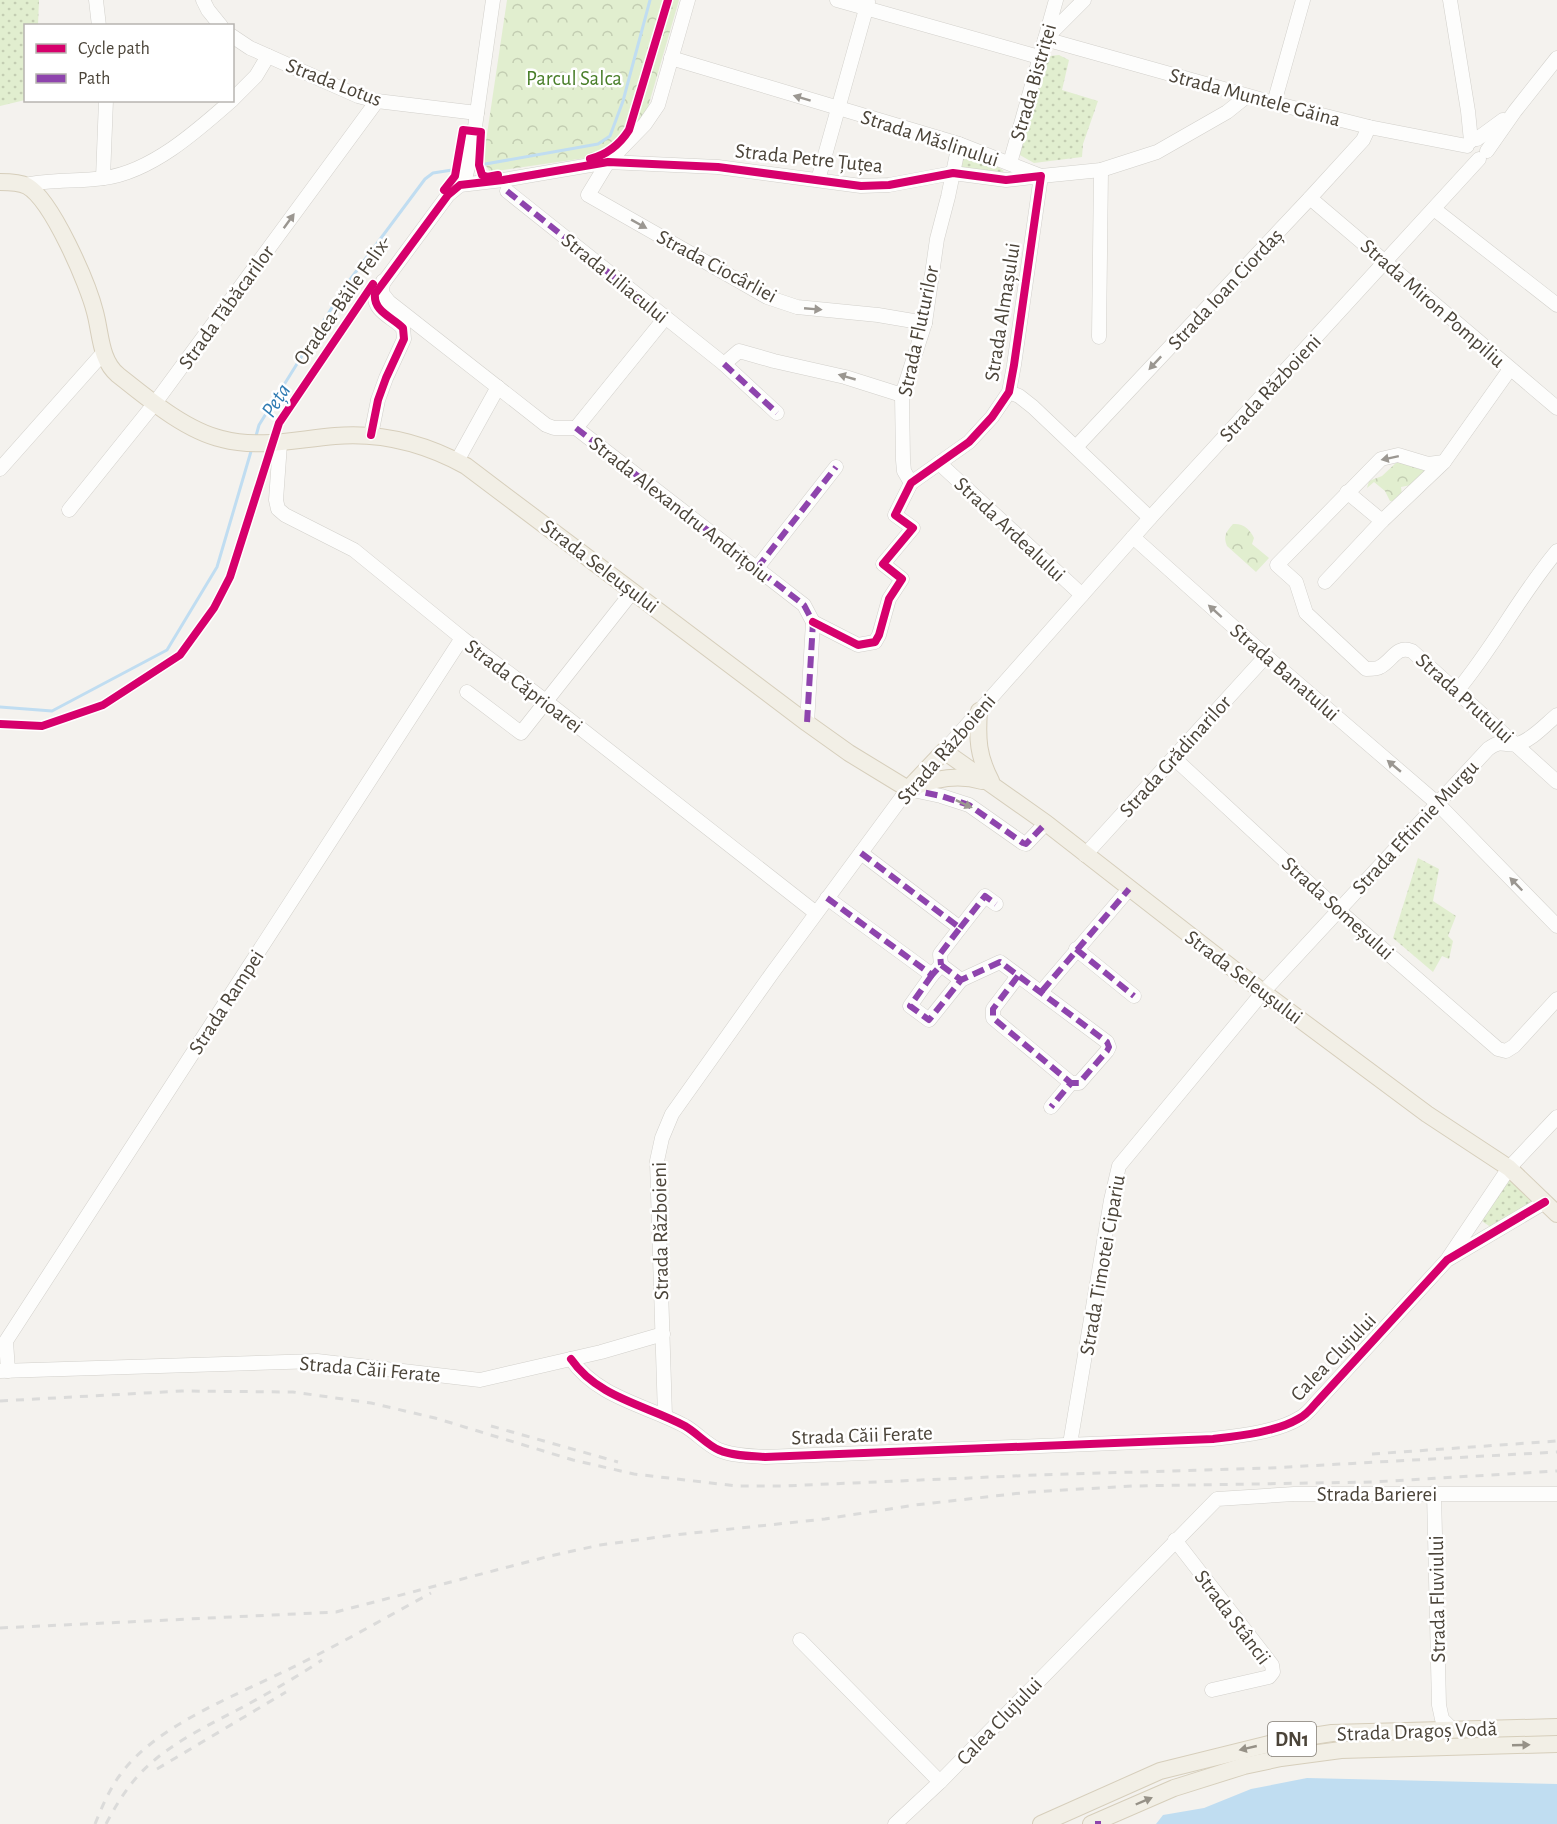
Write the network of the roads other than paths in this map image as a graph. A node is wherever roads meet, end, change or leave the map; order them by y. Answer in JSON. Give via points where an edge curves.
{"nodes":[{"id":1,"x":96,"y":0,"type":"edge"},
{"id":2,"x":203,"y":0,"type":"edge"},
{"id":3,"x":493,"y":0,"type":"edge"},
{"id":4,"x":688,"y":0,"type":"edge"},
{"id":5,"x":837,"y":0,"type":"edge"},
{"id":6,"x":1056,"y":0,"type":"edge"},
{"id":7,"x":1084,"y":0,"type":"edge"},
{"id":8,"x":1303,"y":0,"type":"edge"},
{"id":9,"x":1450,"y":0,"type":"edge"},
{"id":10,"x":868,"y":4,"type":"edge"},
{"id":11,"x":99,"y":24,"type":"edge"},
{"id":12,"x":219,"y":24,"type":"edge"},
{"id":13,"x":234,"y":37,"type":"edge"},
{"id":14,"x":1045,"y":39,"type":"junction"},
{"id":15,"x":268,"y":56,"type":"junction"},
{"id":16,"x":1039,"y":57,"type":"junction"},
{"id":17,"x":671,"y":58,"type":"junction"},
{"id":18,"x":1557,"y":58,"type":"edge"},
{"id":19,"x":1247,"y":96,"type":"junction"},
{"id":20,"x":234,"y":98,"type":"edge"},
{"id":21,"x":377,"y":101,"type":"junction"},
{"id":22,"x":106,"y":102,"type":"edge"},
{"id":23,"x":229,"y":102,"type":"edge"},
{"id":24,"x":1274,"y":103,"type":"junction"},
{"id":25,"x":839,"y":108,"type":"junction"},
{"id":26,"x":1515,"y":111,"type":"junction"},
{"id":27,"x":477,"y":113,"type":"junction"},
{"id":28,"x":1369,"y":127,"type":"junction"},
{"id":29,"x":959,"y":144,"type":"junction"},
{"id":30,"x":1471,"y":145,"type":"junction"},
{"id":31,"x":1483,"y":155,"type":"junction"},
{"id":32,"x":608,"y":162,"type":"junction"},
{"id":33,"x":1010,"y":164,"type":"junction"},
{"id":34,"x":1101,"y":170,"type":"junction"},
{"id":35,"x":953,"y":173,"type":"junction"},
{"id":36,"x":1041,"y":176,"type":"junction"},
{"id":37,"x":103,"y":178,"type":"junction"},
{"id":38,"x":464,"y":180,"type":"junction"},
{"id":39,"x":818,"y":180,"type":"junction"},
{"id":40,"x":0,"y":182,"type":"edge"},
{"id":41,"x":1455,"y":184,"type":"junction"},
{"id":42,"x":26,"y":185,"type":"junction"},
{"id":43,"x":507,"y":191,"type":"dead end"},
{"id":44,"x":1310,"y":198,"type":"junction"},
{"id":45,"x":1434,"y":209,"type":"junction"},
{"id":46,"x":1386,"y":262,"type":"junction"},
{"id":47,"x":383,"y":281,"type":"junction"},
{"id":48,"x":1557,"y":304,"type":"edge"},
{"id":49,"x":665,"y":318,"type":"junction"},
{"id":50,"x":925,"y":324,"type":"junction"},
{"id":51,"x":1099,"y":337,"type":"dead end"},
{"id":52,"x":104,"y":352,"type":"junction"},
{"id":53,"x":724,"y":364,"type":"junction"},
{"id":54,"x":1510,"y":369,"type":"junction"},
{"id":55,"x":498,"y":387,"type":"junction"},
{"id":56,"x":1009,"y":392,"type":"junction"},
{"id":57,"x":902,"y":395,"type":"junction"},
{"id":58,"x":155,"y":403,"type":"junction"},
{"id":59,"x":1557,"y":408,"type":"edge"},
{"id":60,"x":777,"y":413,"type":"dead end"},
{"id":61,"x":576,"y":428,"type":"junction"},
{"id":62,"x":371,"y":435,"type":"junction"},
{"id":63,"x":280,"y":444,"type":"junction"},
{"id":64,"x":1076,"y":447,"type":"junction"},
{"id":65,"x":457,"y":461,"type":"junction"},
{"id":66,"x":1444,"y":462,"type":"junction"},
{"id":67,"x":939,"y":464,"type":"junction"},
{"id":68,"x":836,"y":467,"type":"dead end"},
{"id":69,"x":0,"y":469,"type":"edge"},
{"id":70,"x":911,"y":483,"type":"junction"},
{"id":71,"x":1347,"y":492,"type":"junction"},
{"id":72,"x":69,"y":510,"type":"dead end"},
{"id":73,"x":1150,"y":518,"type":"junction"},
{"id":74,"x":1382,"y":521,"type":"junction"},
{"id":75,"x":1133,"y":537,"type":"junction"},
{"id":76,"x":1557,"y":551,"type":"edge"},
{"id":77,"x":757,"y":568,"type":"junction"},
{"id":78,"x":1325,"y":582,"type":"dead end"},
{"id":79,"x":633,"y":591,"type":"junction"},
{"id":80,"x":1082,"y":595,"type":"junction"},
{"id":81,"x":813,"y":622,"type":"junction"},
{"id":82,"x":462,"y":638,"type":"junction"},
{"id":83,"x":1266,"y":656,"type":"junction"},
{"id":84,"x":1457,"y":691,"type":"junction"},
{"id":85,"x":466,"y":692,"type":"dead end"},
{"id":86,"x":547,"y":702,"type":"junction"},
{"id":87,"x":979,"y":711,"type":"junction"},
{"id":88,"x":1557,"y":714,"type":"edge"},
{"id":89,"x":807,"y":723,"type":"junction"},
{"id":90,"x":1516,"y":744,"type":"junction"},
{"id":91,"x":944,"y":751,"type":"junction"},
{"id":92,"x":1174,"y":758,"type":"junction"},
{"id":93,"x":1557,"y":782,"type":"edge"},
{"id":94,"x":992,"y":784,"type":"junction"},
{"id":95,"x":908,"y":789,"type":"junction"},
{"id":96,"x":1438,"y":804,"type":"junction"},
{"id":97,"x":1046,"y":823,"type":"junction"},
{"id":98,"x":861,"y":853,"type":"junction"},
{"id":99,"x":1085,"y":855,"type":"junction"},
{"id":100,"x":1129,"y":889,"type":"junction"},
{"id":101,"x":827,"y":898,"type":"junction"},
{"id":102,"x":996,"y":904,"type":"dead end"},
{"id":103,"x":1338,"y":910,"type":"junction"},
{"id":104,"x":816,"y":913,"type":"junction"},
{"id":105,"x":1557,"y":926,"type":"edge"},
{"id":106,"x":960,"y":928,"type":"junction"},
{"id":107,"x":1076,"y":949,"type":"junction"},
{"id":108,"x":937,"y":970,"type":"junction"},
{"id":109,"x":1018,"y":976,"type":"junction"},
{"id":110,"x":961,"y":980,"type":"junction"},
{"id":111,"x":1042,"y":992,"type":"junction"},
{"id":112,"x":1263,"y":992,"type":"junction"},
{"id":113,"x":1134,"y":996,"type":"dead end"},
{"id":114,"x":1557,"y":999,"type":"edge"},
{"id":115,"x":1071,"y":1083,"type":"junction"},
{"id":116,"x":1052,"y":1107,"type":"dead end"},
{"id":117,"x":1557,"y":1117,"type":"edge"},
{"id":118,"x":1509,"y":1168,"type":"junction"},
{"id":119,"x":1553,"y":1203,"type":"edge"},
{"id":120,"x":1475,"y":1216,"type":"junction"},
{"id":121,"x":1496,"y":1231,"type":"junction"},
{"id":122,"x":1447,"y":1260,"type":"junction"},
{"id":123,"x":663,"y":1335,"type":"junction"},
{"id":124,"x":572,"y":1359,"type":"junction"},
{"id":125,"x":4,"y":1371,"type":"edge"},
{"id":126,"x":665,"y":1416,"type":"junction"},
{"id":127,"x":1070,"y":1444,"type":"junction"},
{"id":128,"x":1434,"y":1493,"type":"junction"},
{"id":129,"x":1557,"y":1494,"type":"edge"},
{"id":130,"x":1202,"y":1512,"type":"joint"},
{"id":131,"x":1175,"y":1540,"type":"junction"},
{"id":132,"x":800,"y":1640,"type":"dead end"},
{"id":133,"x":1212,"y":1690,"type":"dead end"},
{"id":134,"x":1439,"y":1705,"type":"junction"},
{"id":135,"x":1557,"y":1727,"type":"edge"},
{"id":136,"x":1427,"y":1730,"type":"junction"},
{"id":137,"x":1452,"y":1730,"type":"junction"},
{"id":138,"x":1557,"y":1744,"type":"edge"},
{"id":139,"x":940,"y":1782,"type":"junction"},
{"id":140,"x":895,"y":1824,"type":"edge"},
{"id":141,"x":1041,"y":1824,"type":"edge"},
{"id":142,"x":1091,"y":1824,"type":"edge"}],
"edges":[{"from":1,"to":11,"type":"street"},
{"from":2,"to":12,"type":"street"},
{"from":3,"to":27,"type":"street"},
{"from":4,"to":17,"type":"street"},
{"from":5,"to":10,"type":"street"},
{"from":6,"to":14,"type":"street","name":"Strada Bistriței"},
{"from":7,"to":14,"type":"street"},
{"from":8,"to":24,"type":"street"},
{"from":9,"to":30,"type":"street"},
{"from":10,"to":16,"type":"street"},
{"from":10,"to":25,"type":"street"},
{"from":13,"to":15,"type":"street","name":"Strada Lotus"},
{"from":14,"to":16,"type":"street","name":"Strada Bistriței"},
{"from":14,"to":19,"type":"street","name":"Strada Muntele Găina"},
{"from":15,"to":20,"type":"street","via":[[256,76]]},
{"from":15,"to":21,"type":"street","name":"Strada Lotus"},
{"from":16,"to":33,"type":"street","name":"Strada Bistriței"},
{"from":25,"to":17,"type":"street","name":"Strada Măslinului","one_way":true},
{"from":17,"to":32,"type":"street","via":[[654,114]]},
{"from":18,"to":26,"type":"street"},
{"from":19,"to":24,"type":"street","name":"Strada Muntele Găina"},
{"from":19,"to":34,"type":"street","name":"Strada Măslinului","via":[[1227,112],[1157,152]]},
{"from":21,"to":27,"type":"street","name":"Strada Lotus"},
{"from":58,"to":21,"type":"street","name":"Strada Tăbăcarilor","one_way":true},
{"from":22,"to":37,"type":"street"},
{"from":23,"to":37,"type":"street","via":[[156,159],[125,174]]},
{"from":24,"to":28,"type":"street","name":"Strada Muntele Găina"},
{"from":25,"to":29,"type":"street","name":"Strada Măslinului"},
{"from":25,"to":39,"type":"street"},
{"from":26,"to":30,"type":"street"},
{"from":26,"to":31,"type":"street"},
{"from":27,"to":38,"type":"street"},
{"from":28,"to":30,"type":"street","name":"Strada Muntele Găina"},
{"from":28,"to":44,"type":"street","name":"Strada Ioan Ciordaș","via":[[1363,140]]},
{"from":29,"to":33,"type":"street","name":"Strada Măslinului"},
{"from":29,"to":35,"type":"street","name":"Strada Fluturilor"},
{"from":30,"to":31,"type":"street","name":"Strada Muntele Găina","via":[[1473,159]]},
{"from":30,"to":41,"type":"street","name":"Strada Războieni"},
{"from":31,"to":41,"type":"street","name":"Strada Războieni"},
{"from":32,"to":38,"type":"street","name":"Strada Petre Țuțea"},
{"from":32,"to":39,"type":"street","name":"Strada Petre Țuțea","via":[[718,166]]},
{"from":32,"to":50,"type":"street","name":"Strada Ciocârliei","one_way":true,"via":[[588,195],[767,297],[797,307]]},
{"from":33,"to":36,"type":"street","name":"Strada Măslinului"},
{"from":34,"to":36,"type":"street","name":"Strada Măslinului"},
{"from":34,"to":51,"type":"street"},
{"from":35,"to":36,"type":"street","name":"Strada Petre Țuțea","via":[[1006,180]]},
{"from":35,"to":39,"type":"street","name":"Strada Petre Țuțea","via":[[876,186]]},
{"from":35,"to":50,"type":"street","name":"Strada Fluturilor","via":[[937,239]]},
{"from":36,"to":56,"type":"street","name":"Strada Almașului"},
{"from":37,"to":42,"type":"street"},
{"from":38,"to":47,"type":"street","via":[[448,195]]},
{"from":40,"to":42,"type":"main road"},
{"from":41,"to":45,"type":"street","name":"Strada Războieni"},
{"from":42,"to":52,"type":"main road","via":[[43,202],[74,257],[95,312]]},
{"from":43,"to":49,"type":"street","name":"Strada Liliacului"},
{"from":44,"to":46,"type":"street","name":"Strada Miron Pompiliu"},
{"from":44,"to":64,"type":"street","name":"Strada Ioan Ciordaș","one_way":true},
{"from":45,"to":46,"type":"street","name":"Strada Războieni"},
{"from":45,"to":48,"type":"street"},
{"from":46,"to":54,"type":"street","name":"Strada Miron Pompiliu"},
{"from":46,"to":73,"type":"street","name":"Strada Războieni"},
{"from":47,"to":55,"type":"street","name":"Strada Alexandru Andrițoiu","via":[[386,299]]},
{"from":47,"to":62,"type":"street","via":[[375,302],[403,328],[404,339],[378,400]]},
{"from":49,"to":53,"type":"street","name":"Strada Liliacului"},
{"from":49,"to":61,"type":"street"},
{"from":50,"to":57,"type":"street","name":"Strada Fluturilor"},
{"from":52,"to":58,"type":"main road","name":"Strada Seleușului","via":[[116,373]]},
{"from":52,"to":69,"type":"street"},
{"from":57,"to":53,"type":"street","one_way":true,"via":[[845,376],[740,351]]},
{"from":53,"to":60,"type":"street","name":"Strada Liliacului"},
{"from":54,"to":59,"type":"street","name":"Strada Miron Pompiliu"},
{"from":54,"to":66,"type":"street"},
{"from":55,"to":61,"type":"street","name":"Strada Alexandru Andrițoiu","via":[[546,425]]},
{"from":55,"to":65,"type":"street"},
{"from":56,"to":64,"type":"street","via":[[1034,407]]},
{"from":56,"to":67,"type":"street","name":"Strada Almașului","via":[[969,441]]},
{"from":57,"to":70,"type":"street","name":"Strada Fluturilor","via":[[904,471]]},
{"from":58,"to":63,"type":"main road","name":"Strada Seleușului","via":[[207,435],[237,442]]},
{"from":58,"to":72,"type":"street","name":"Strada Tăbăcarilor"},
{"from":61,"to":77,"type":"street","name":"Strada Alexandru Andrițoiu"},
{"from":62,"to":63,"type":"main road","name":"Strada Seleușului"},
{"from":62,"to":65,"type":"main road","name":"Strada Seleușului","via":[[418,445]]},
{"from":63,"to":82,"type":"street","name":"Strada Căprioarei","via":[[278,509],[354,550]]},
{"from":64,"to":73,"type":"street"},
{"from":65,"to":79,"type":"main road","name":"Strada Seleușului"},
{"from":66,"to":71,"type":"street","one_way":true,"via":[[1428,464],[1398,455],[1381,459]]},
{"from":66,"to":74,"type":"street"},
{"from":67,"to":70,"type":"street","name":"Strada Almașului"},
{"from":67,"to":80,"type":"street","name":"Strada Ardealului"},
{"from":68,"to":77,"type":"street"},
{"from":70,"to":81,"type":"street","name":"Strada Almașului","via":[[895,515],[913,528],[883,564],[902,579],[889,599],[875,642],[858,645]]},
{"from":71,"to":74,"type":"street"},
{"from":71,"to":84,"type":"street","name":"Strada Prutului","via":[[1277,565],[1296,582],[1306,613],[1366,669],[1379,668],[1405,648]]},
{"from":73,"to":75,"type":"street","name":"Strada Războieni"},
{"from":74,"to":78,"type":"street"},
{"from":75,"to":80,"type":"street","name":"Strada Războieni"},
{"from":83,"to":75,"type":"street","name":"Strada Banatului","one_way":true},
{"from":76,"to":84,"type":"street"},
{"from":77,"to":81,"type":"street","name":"Strada Alexandru Andrițoiu","via":[[804,605]]},
{"from":79,"to":86,"type":"street"},
{"from":79,"to":89,"type":"main road","name":"Strada Seleușului"},
{"from":80,"to":87,"type":"street","name":"Strada Războieni"},
{"from":81,"to":89,"type":"street"},
{"from":82,"to":86,"type":"street","name":"Strada Căprioarei"},
{"from":82,"to":125,"type":"street","name":"Strada Rampei","via":[[6,1341]]},
{"from":83,"to":92,"type":"street","name":"Strada Grădinarilor"},
{"from":96,"to":83,"type":"street","name":"Strada Banatului","one_way":true},
{"from":84,"to":90,"type":"street","name":"Strada Prutului"},
{"from":85,"to":86,"type":"street","via":[[521,733]]},
{"from":86,"to":104,"type":"street","name":"Strada Căprioarei"},
{"from":87,"to":91,"type":"street","name":"Strada Războieni"},
{"from":87,"to":94,"type":"main road","via":[[980,756]]},
{"from":88,"to":90,"type":"street","name":"Strada Eftimie Murgu"},
{"from":89,"to":95,"type":"main road","name":"Strada Seleușului"},
{"from":90,"to":93,"type":"street","name":"Strada Prutului"},
{"from":90,"to":96,"type":"street","name":"Strada Eftimie Murgu","via":[[1501,742],[1488,749]]},
{"from":91,"to":94,"type":"main road","name":"Strada Seleușului"},
{"from":91,"to":95,"type":"main road","name":"Strada Războieni"},
{"from":92,"to":99,"type":"street","name":"Strada Grădinarilor"},
{"from":92,"to":103,"type":"street","name":"Strada Someșului"},
{"from":94,"to":95,"type":"main road","via":[[971,777],[935,779]]},
{"from":94,"to":97,"type":"main road","name":"Strada Seleușului"},
{"from":95,"to":97,"type":"street","one_way":true,"via":[[969,805],[1026,844]]},
{"from":95,"to":98,"type":"street","name":"Strada Războieni"},
{"from":96,"to":103,"type":"street","name":"Strada Eftimie Murgu"},
{"from":105,"to":96,"type":"street","one_way":true},
{"from":97,"to":99,"type":"main road","name":"Strada Seleușului"},
{"from":98,"to":101,"type":"street","name":"Strada Războieni"},
{"from":98,"to":106,"type":"street"},
{"from":99,"to":100,"type":"main road","name":"Strada Seleușului"},
{"from":100,"to":107,"type":"street"},
{"from":100,"to":112,"type":"main road","name":"Strada Seleușului"},
{"from":101,"to":104,"type":"street","name":"Strada Războieni"},
{"from":101,"to":108,"type":"street"},
{"from":102,"to":106,"type":"street","via":[[985,896]]},
{"from":103,"to":112,"type":"street","name":"Strada Eftimie Murgu"},
{"from":103,"to":114,"type":"street","name":"Strada Someșului","via":[[1498,1049],[1506,1051],[1515,1046]]},
{"from":104,"to":123,"type":"street","name":"Strada Războieni","via":[[672,1114],[662,1138],[657,1161]]},
{"from":106,"to":108,"type":"street","via":[[940,954]]},
{"from":107,"to":111,"type":"street"},
{"from":107,"to":113,"type":"street"},
{"from":108,"to":110,"type":"street"},
{"from":108,"to":110,"type":"street","via":[[909,1006],[929,1020]]},
{"from":109,"to":110,"type":"street","via":[[1000,962]]},
{"from":109,"to":111,"type":"street"},
{"from":109,"to":115,"type":"street","via":[[993,1009],[993,1018]]},
{"from":111,"to":115,"type":"street","via":[[1109,1047],[1079,1083]]},
{"from":112,"to":118,"type":"main road","name":"Strada Seleușului","via":[[1427,1114]]},
{"from":112,"to":127,"type":"street","name":"Strada Timotei Cipariu","via":[[1119,1166]]},
{"from":115,"to":116,"type":"street"},
{"from":117,"to":118,"type":"street"},
{"from":118,"to":119,"type":"main road","name":"Strada Seleușului"},
{"from":118,"to":120,"type":"street"},
{"from":119,"to":121,"type":"street","name":"Calea Clujului"},
{"from":120,"to":121,"type":"street"},
{"from":120,"to":122,"type":"street"},
{"from":121,"to":122,"type":"street","name":"Calea Clujului"},
{"from":122,"to":127,"type":"street","name":"Calea Clujului","via":[[1298,1420],[1213,1439]]},
{"from":123,"to":124,"type":"street","name":"Strada Căii Ferate"},
{"from":123,"to":126,"type":"street","name":"Strada Războieni"},
{"from":124,"to":125,"type":"street","name":"Strada Căii Ferate","via":[[480,1380],[317,1361]]},
{"from":124,"to":126,"type":"street","name":"Strada Căii Ferate","via":[[588,1379],[606,1392]]},
{"from":126,"to":127,"type":"street","name":"Strada Căii Ferate","via":[[717,1450],[765,1457]]},
{"from":128,"to":129,"type":"street","name":"Strada Barierei"},
{"from":128,"to":130,"type":"street","name":"Strada Barierei","via":[[1217,1499]]},
{"from":128,"to":134,"type":"street","name":"Strada Fluviului"},
{"from":130,"to":131,"type":"street","name":"Calea Clujului"},
{"from":131,"to":133,"type":"street","name":"Strada Stâncii","via":[[1272,1665],[1269,1677]]},
{"from":131,"to":139,"type":"street","name":"Calea Clujului"},
{"from":132,"to":139,"type":"street"},
{"from":134,"to":136,"type":"street"},
{"from":134,"to":137,"type":"street","via":[[1442,1719]]},
{"from":135,"to":137,"type":"main road","name":"Strada Dragoș Vodă","number":"DN1"},
{"from":136,"to":137,"type":"main road","name":"Strada Dragoș Vodă","number":"DN1"},
{"from":136,"to":141,"type":"main road","name":"Strada Dragoș Vodă","number":"DN1","one_way":true,"via":[[1332,1733],[1254,1746],[1160,1771]]},
{"from":142,"to":138,"type":"main road","name":"Strada Dragoș Vodă","number":"DN1","one_way":true,"via":[[1174,1788],[1281,1758],[1341,1750]]},
{"from":139,"to":140,"type":"street","name":"Calea Clujului"}]}
